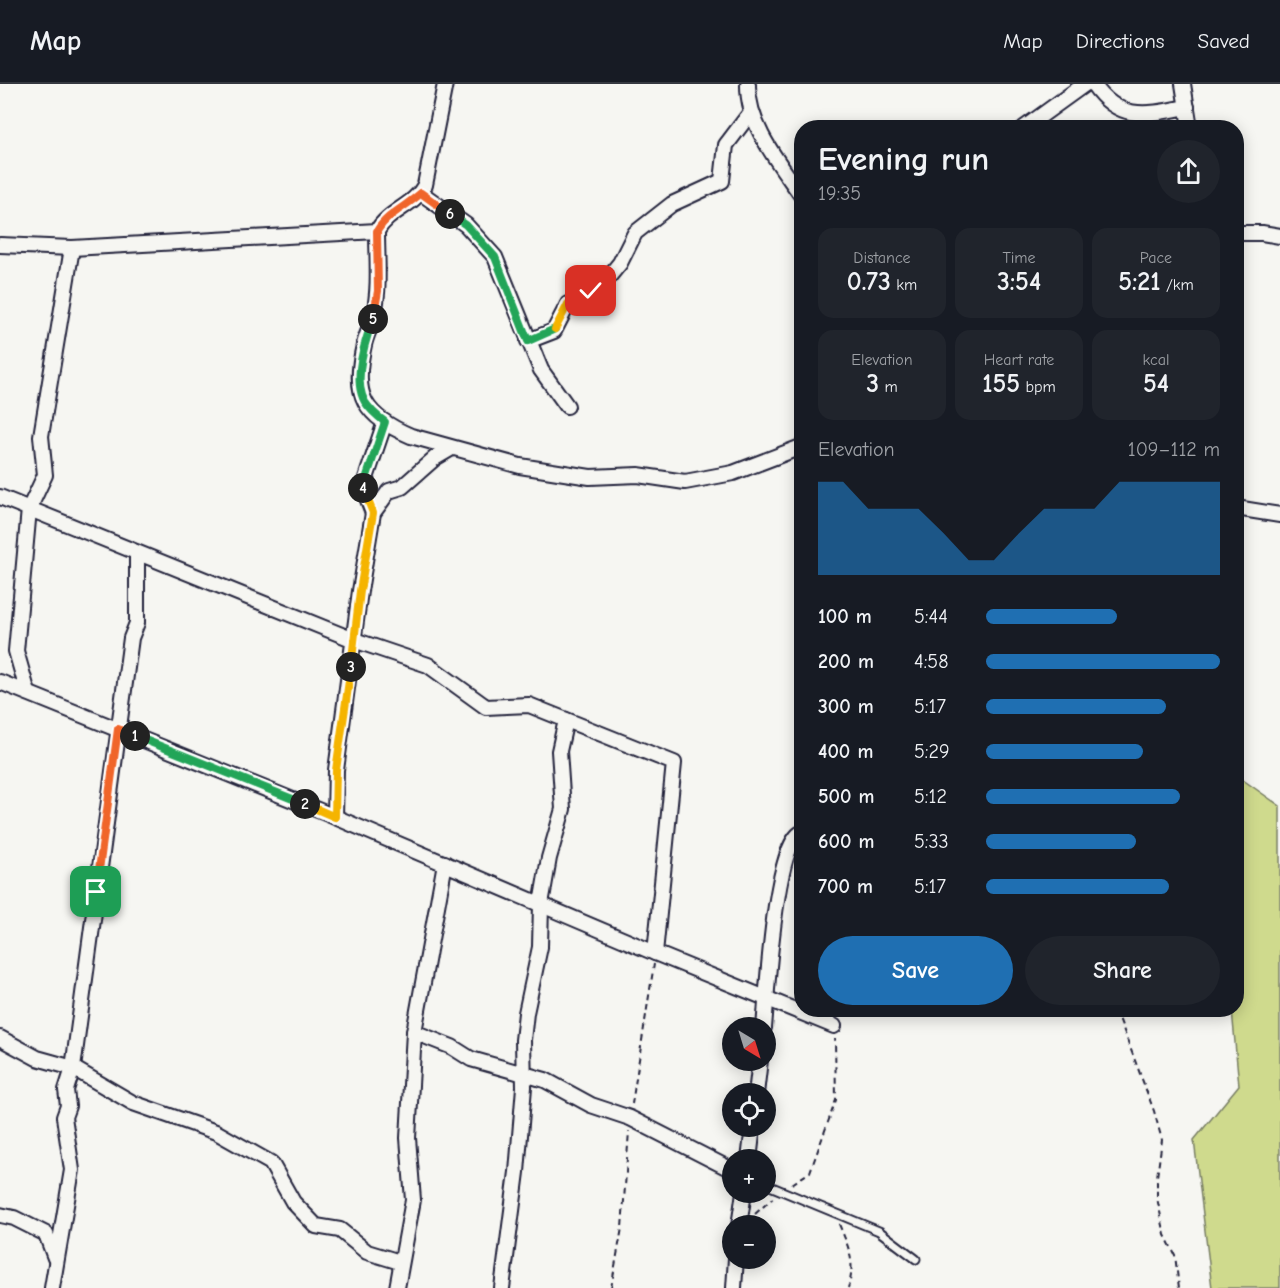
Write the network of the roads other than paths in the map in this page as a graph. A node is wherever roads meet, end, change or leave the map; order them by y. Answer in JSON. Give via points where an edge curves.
{"nodes":[{"id":1,"x":445,"y":84,"type":"edge"},
{"id":2,"x":748,"y":84,"type":"edge"},
{"id":3,"x":1084,"y":84,"type":"edge"},
{"id":4,"x":1093,"y":84,"type":"edge"},
{"id":5,"x":1183,"y":84,"type":"edge"},
{"id":6,"x":1187,"y":107,"type":"junction"},
{"id":7,"x":751,"y":112,"type":"junction"},
{"id":8,"x":1035,"y":120,"type":"edge"},
{"id":9,"x":1189,"y":120,"type":"edge"},
{"id":10,"x":794,"y":185,"type":"edge"},
{"id":11,"x":421,"y":193,"type":"junction"},
{"id":12,"x":377,"y":231,"type":"junction"},
{"id":13,"x":1244,"y":233,"type":"edge"},
{"id":14,"x":1280,"y":236,"type":"edge"},
{"id":15,"x":0,"y":245,"type":"edge"},
{"id":16,"x":72,"y":248,"type":"junction"},
{"id":17,"x":528,"y":341,"type":"junction"},
{"id":18,"x":567,"y":406,"type":"dead end"},
{"id":19,"x":385,"y":422,"type":"junction"},
{"id":20,"x":452,"y":448,"type":"junction"},
{"id":21,"x":794,"y":450,"type":"edge"},
{"id":22,"x":0,"y":497,"type":"edge"},
{"id":23,"x":28,"y":509,"type":"junction"},
{"id":24,"x":1244,"y":509,"type":"edge"},
{"id":25,"x":373,"y":513,"type":"junction"},
{"id":26,"x":1280,"y":515,"type":"edge"},
{"id":27,"x":137,"y":553,"type":"junction"},
{"id":28,"x":354,"y":640,"type":"junction"},
{"id":29,"x":0,"y":682,"type":"edge"},
{"id":30,"x":28,"y":693,"type":"junction"},
{"id":31,"x":566,"y":720,"type":"junction"},
{"id":32,"x":118,"y":729,"type":"junction"},
{"id":33,"x":335,"y":817,"type":"junction"},
{"id":34,"x":794,"y":840,"type":"edge"},
{"id":35,"x":445,"y":863,"type":"junction"},
{"id":36,"x":541,"y":904,"type":"junction"},
{"id":37,"x":656,"y":953,"type":"junction"},
{"id":38,"x":767,"y":997,"type":"junction"},
{"id":39,"x":794,"y":1009,"type":"edge"},
{"id":40,"x":765,"y":1017,"type":"edge"},
{"id":41,"x":813,"y":1017,"type":"edge"},
{"id":42,"x":834,"y":1026,"type":"road end"},
{"id":43,"x":414,"y":1032,"type":"junction"},
{"id":44,"x":0,"y":1038,"type":"edge"},
{"id":45,"x":73,"y":1068,"type":"junction"},
{"id":46,"x":524,"y":1075,"type":"junction"},
{"id":47,"x":722,"y":1165,"type":"edge"},
{"id":48,"x":776,"y":1188,"type":"edge"},
{"id":49,"x":0,"y":1215,"type":"edge"},
{"id":50,"x":916,"y":1259,"type":"dead end"},
{"id":51,"x":56,"y":1261,"type":"junction"},
{"id":52,"x":400,"y":1262,"type":"junction"},
{"id":53,"x":735,"y":1269,"type":"edge"},
{"id":54,"x":51,"y":1288,"type":"edge"},
{"id":55,"x":397,"y":1288,"type":"edge"},
{"id":56,"x":502,"y":1288,"type":"edge"},
{"id":57,"x":734,"y":1288,"type":"edge"}],
"edges":[{"from":1,"to":11,"type":"street"},
{"from":2,"to":7,"type":"street"},
{"from":3,"to":8,"type":"street"},
{"from":4,"to":6,"type":"street","via":[[1108,103],[1130,113]]},
{"from":5,"to":6,"type":"street"},
{"from":6,"to":9,"type":"street"},
{"from":7,"to":10,"type":"street"},
{"from":7,"to":17,"type":"street","via":[[726,145],[722,181],[672,204],[635,233],[620,263],[598,290],[591,291],[582,303],[568,304],[554,331]]},
{"from":11,"to":12,"type":"street"},
{"from":11,"to":17,"type":"street","via":[[466,225],[495,257]]},
{"from":12,"to":16,"type":"street"},
{"from":12,"to":19,"type":"street","via":[[378,291],[364,345],[360,390],[370,409]]},
{"from":13,"to":14,"type":"street"},
{"from":15,"to":16,"type":"street"},
{"from":16,"to":23,"type":"street","via":[[40,436],[45,475]]},
{"from":17,"to":18,"type":"street","via":[[541,370]]},
{"from":19,"to":20,"type":"street","via":[[411,436]]},
{"from":19,"to":25,"type":"street","via":[[363,487]]},
{"from":20,"to":21,"type":"street","via":[[520,466],[590,477],[638,475],[684,482],[732,473]]},
{"from":20,"to":25,"type":"street","via":[[402,487],[389,491]]},
{"from":22,"to":23,"type":"street"},
{"from":23,"to":27,"type":"street"},
{"from":23,"to":30,"type":"street","via":[[16,651]]},
{"from":24,"to":26,"type":"street"},
{"from":25,"to":28,"type":"street"},
{"from":27,"to":28,"type":"street"},
{"from":27,"to":32,"type":"street","via":[[137,623],[130,638]]},
{"from":28,"to":31,"type":"street","via":[[428,665],[486,707],[529,705]]},
{"from":28,"to":33,"type":"street","via":[[336,770]]},
{"from":29,"to":30,"type":"street"},
{"from":30,"to":32,"type":"street"},
{"from":31,"to":36,"type":"street","via":[[559,751],[563,809]]},
{"from":31,"to":37,"type":"street","via":[[674,763]]},
{"from":32,"to":33,"type":"street"},
{"from":32,"to":45,"type":"street"},
{"from":33,"to":35,"type":"street"},
{"from":34,"to":38,"type":"street","via":[[782,876]]},
{"from":35,"to":36,"type":"street"},
{"from":35,"to":43,"type":"street"},
{"from":36,"to":37,"type":"street"},
{"from":36,"to":46,"type":"street","via":[[540,947],[522,1040]]},
{"from":37,"to":38,"type":"street"},
{"from":38,"to":39,"type":"street"},
{"from":38,"to":40,"type":"street"},
{"from":41,"to":42,"type":"street"},
{"from":43,"to":46,"type":"street","via":[[471,1059]]},
{"from":43,"to":52,"type":"street","via":[[408,1138],[413,1200]]},
{"from":44,"to":45,"type":"street","via":[[37,1058]]},
{"from":45,"to":51,"type":"street","via":[[64,1117],[72,1170]]},
{"from":45,"to":52,"type":"street","via":[[133,1103],[216,1132],[271,1163],[293,1202],[316,1226],[340,1230],[367,1252]]},
{"from":46,"to":47,"type":"street","via":[[545,1080],[591,1105],[630,1118]]},
{"from":46,"to":56,"type":"street","via":[[517,1172]]},
{"from":48,"to":50,"type":"lane","via":[[879,1231]]},
{"from":49,"to":51,"type":"street","via":[[46,1234]]},
{"from":51,"to":54,"type":"street"},
{"from":52,"to":55,"type":"street"},
{"from":53,"to":57,"type":"street"}]}
